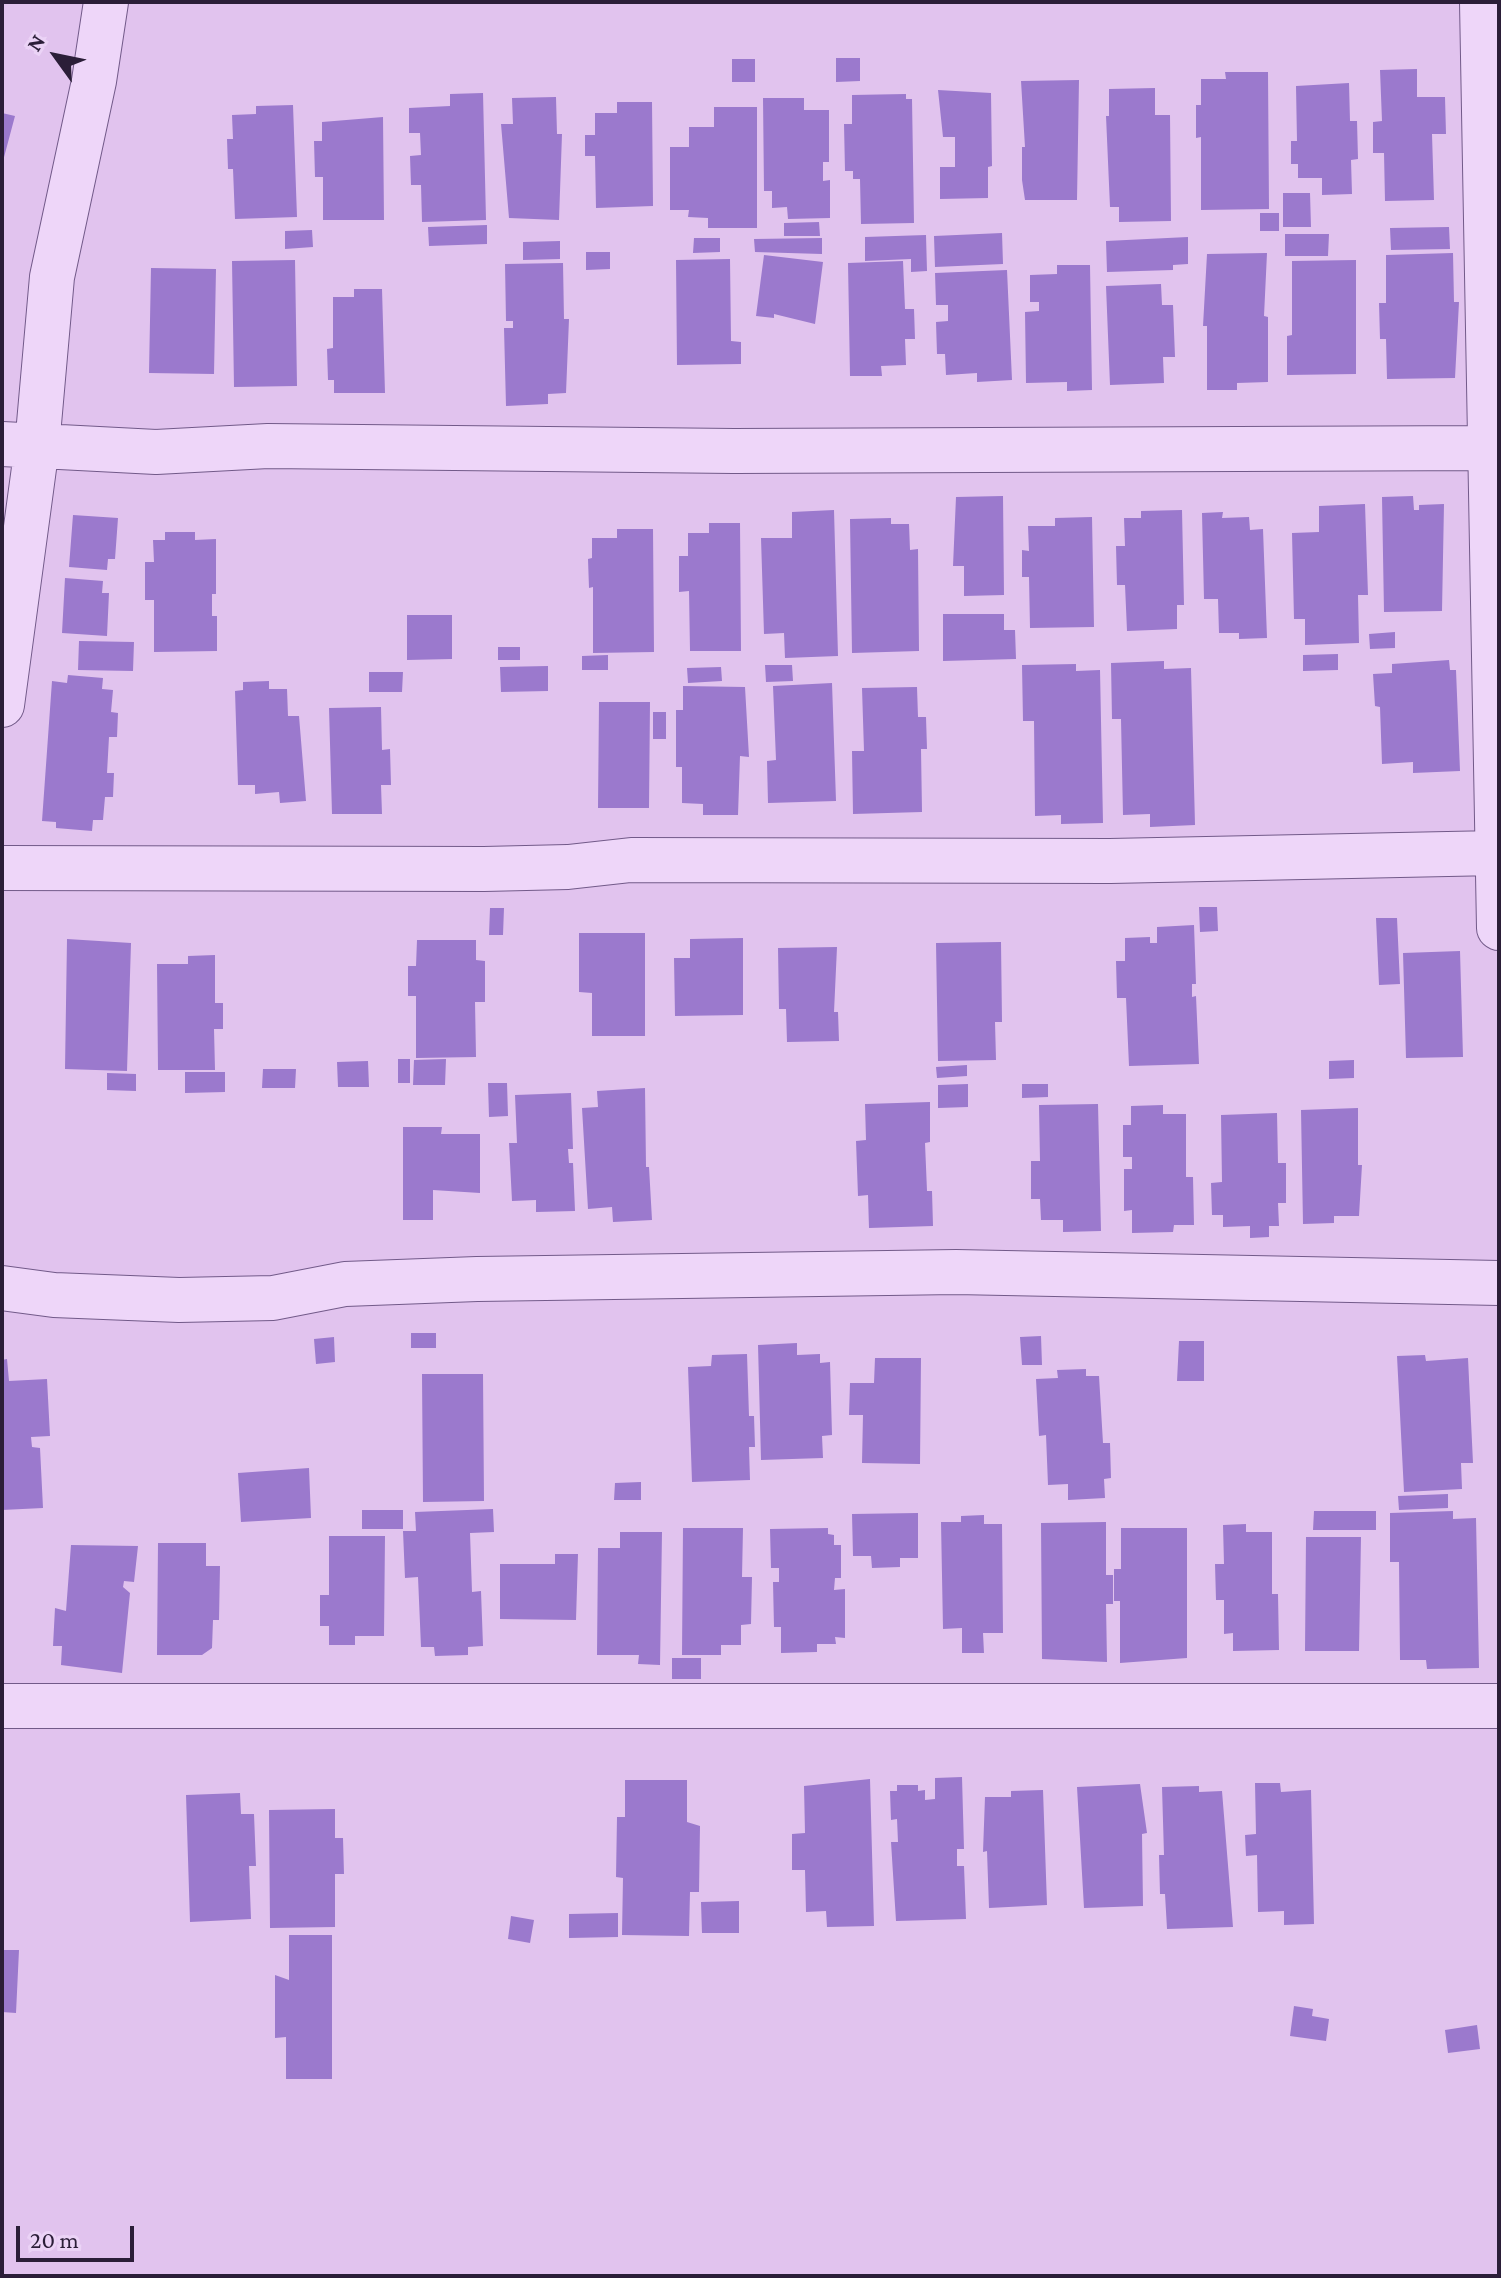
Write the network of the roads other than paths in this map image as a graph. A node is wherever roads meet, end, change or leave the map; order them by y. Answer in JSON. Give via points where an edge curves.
{"nodes":[{"id":1,"x":106,"y":2,"type":"edge"},
{"id":2,"x":1482,"y":2,"type":"edge"},
{"id":3,"x":20,"y":445,"type":"edge"},
{"id":4,"x":1491,"y":448,"type":"junction"},
{"id":5,"x":2,"y":705,"type":"edge"},
{"id":6,"x":1496,"y":853,"type":"junction"},
{"id":7,"x":2,"y":868,"type":"edge"},
{"id":8,"x":1499,"y":928,"type":"edge"},
{"id":9,"x":1499,"y":1283,"type":"edge"},
{"id":10,"x":2,"y":1288,"type":"edge"},
{"id":11,"x":2,"y":1706,"type":"edge"},
{"id":12,"x":1499,"y":1706,"type":"edge"}],
"edges":[{"from":1,"to":3,"type":"street"},
{"from":2,"to":4,"type":"street"},
{"from":3,"to":4,"type":"street","via":[[156,452],[268,446],[734,451]]},
{"from":3,"to":5,"type":"street"},
{"from":4,"to":6,"type":"street"},
{"from":6,"to":7,"type":"street","via":[[1110,861],[631,860],[468,869]]},
{"from":6,"to":8,"type":"street"},
{"from":9,"to":10,"type":"street","via":[[972,1272],[477,1279],[345,1284],[273,1298],[179,1300]]},
{"from":11,"to":12,"type":"street"}]}
